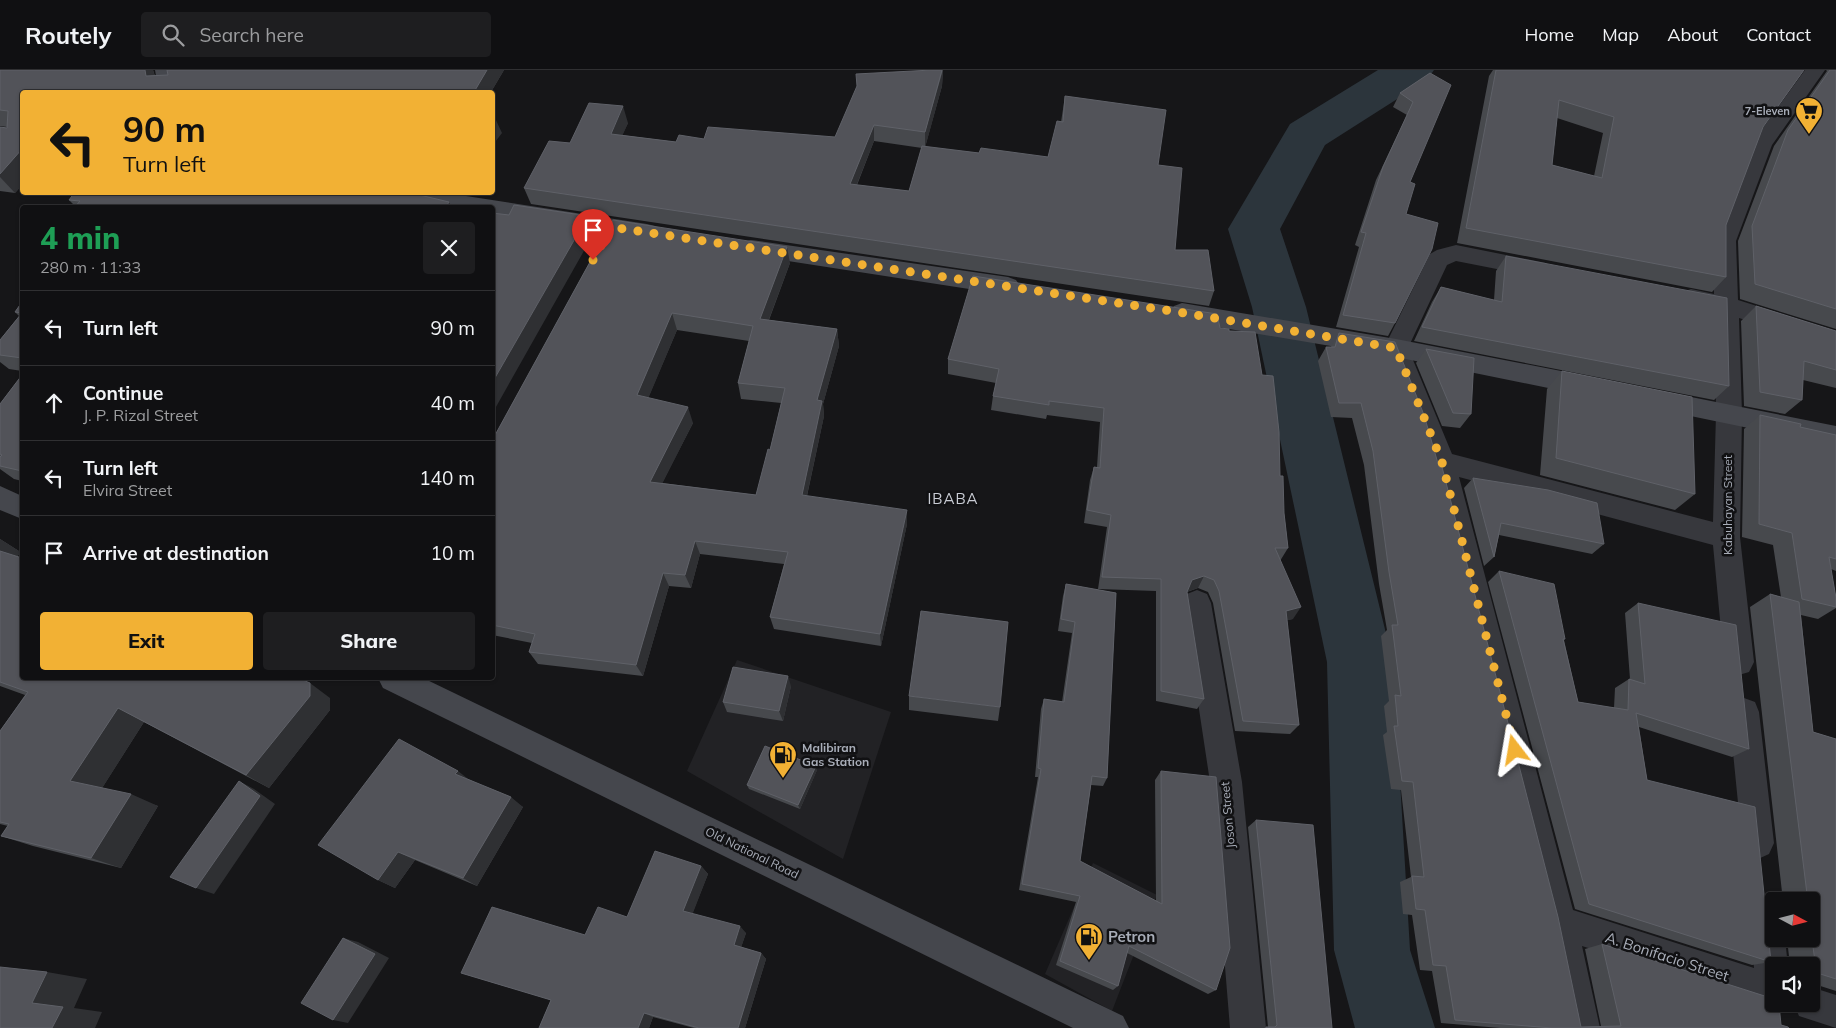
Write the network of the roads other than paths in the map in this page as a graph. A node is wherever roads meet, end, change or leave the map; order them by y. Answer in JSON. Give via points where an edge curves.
{"nodes":[{"id":1,"x":165,"y":70,"type":"edge"},
{"id":2,"x":1815,"y":70,"type":"edge"},
{"id":3,"x":169,"y":90,"type":"edge"},
{"id":4,"x":410,"y":195,"type":"edge"},
{"id":5,"x":469,"y":205,"type":"edge"},
{"id":6,"x":495,"y":209,"type":"edge"},
{"id":7,"x":670,"y":236,"type":"edge"},
{"id":8,"x":728,"y":244,"type":"edge"},
{"id":9,"x":1562,"y":274,"type":"edge"},
{"id":10,"x":1031,"y":290,"type":"edge"},
{"id":11,"x":1669,"y":294,"type":"edge"},
{"id":12,"x":1727,"y":305,"type":"junction"},
{"id":13,"x":1158,"y":309,"type":"edge"},
{"id":14,"x":1836,"y":340,"type":"edge"},
{"id":15,"x":1396,"y":348,"type":"junction"},
{"id":16,"x":1729,"y":414,"type":"junction"},
{"id":17,"x":1836,"y":436,"type":"edge"},
{"id":18,"x":1442,"y":462,"type":"junction"},
{"id":19,"x":0,"y":497,"type":"edge"},
{"id":20,"x":20,"y":507,"type":"edge"},
{"id":21,"x":1726,"y":538,"type":"junction"},
{"id":22,"x":1197,"y":603,"type":"dead end"},
{"id":23,"x":397,"y":680,"type":"edge"},
{"id":24,"x":1760,"y":863,"type":"edge"},
{"id":25,"x":1764,"y":902,"type":"edge"},
{"id":26,"x":1560,"y":922,"type":"junction"},
{"id":27,"x":1770,"y":957,"type":"edge"},
{"id":28,"x":1765,"y":998,"type":"edge"},
{"id":29,"x":1820,"y":1007,"type":"edge"},
{"id":30,"x":1836,"y":1012,"type":"edge"},
{"id":31,"x":1112,"y":1028,"type":"edge"},
{"id":32,"x":1248,"y":1028,"type":"edge"},
{"id":33,"x":1582,"y":1028,"type":"edge"}],
"edges":[{"from":1,"to":3,"type":"main road"},
{"from":2,"to":12,"type":"street","name":"Kabuhayan Street","via":[[1762,144],[1725,241]]},
{"from":4,"to":5,"type":"main road"},
{"from":6,"to":7,"type":"main road","via":[[606,236]]},
{"from":8,"to":10,"type":"main road"},
{"from":9,"to":15,"type":"street","via":[[1456,253],[1445,256],[1438,260]]},
{"from":11,"to":12,"type":"street"},
{"from":12,"to":14,"type":"street"},
{"from":12,"to":16,"type":"street","name":"Kabuhayan Street"},
{"from":13,"to":15,"type":"main road"},
{"from":15,"to":16,"type":"main road"},
{"from":15,"to":18,"type":"street"},
{"from":16,"to":17,"type":"main road"},
{"from":16,"to":21,"type":"street","name":"Kabuhayan Street"},
{"from":18,"to":21,"type":"street"},
{"from":18,"to":26,"type":"street"},
{"from":19,"to":20,"type":"main road"},
{"from":21,"to":24,"type":"street","name":"Kabuhayan Street"},
{"from":22,"to":32,"type":"street","name":"Joson Street","via":[[1226,782]]},
{"from":23,"to":31,"type":"main road","name":"Old National Road"},
{"from":25,"to":27,"type":"street"},
{"from":26,"to":28,"type":"street","name":"A. Bonifacio Street"},
{"from":26,"to":33,"type":"street"},
{"from":29,"to":30,"type":"street"}]}
